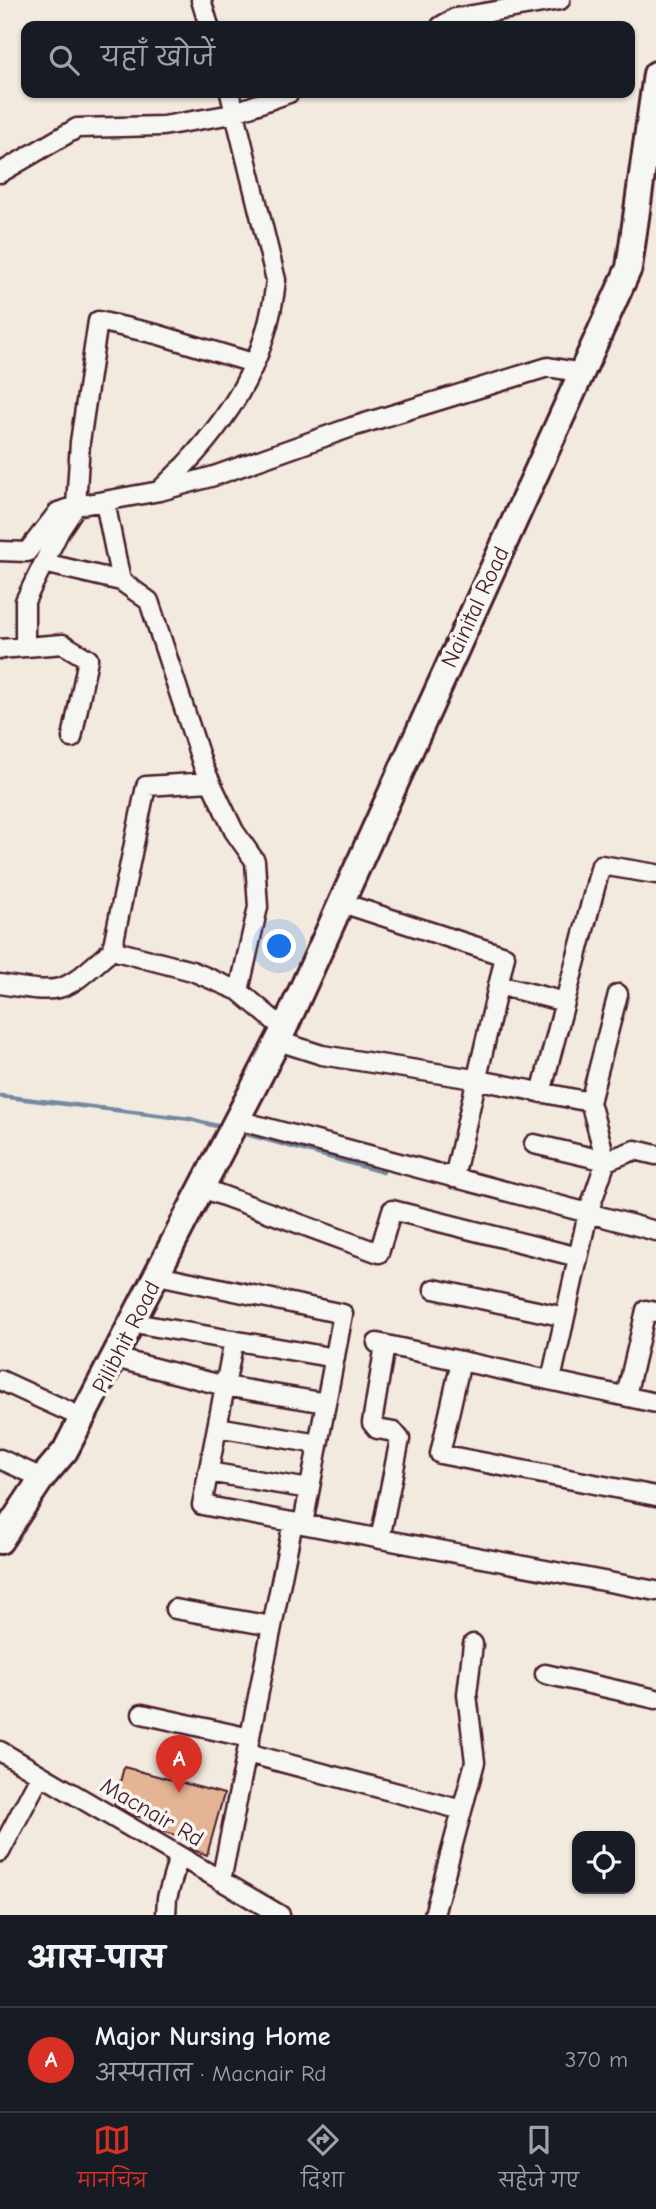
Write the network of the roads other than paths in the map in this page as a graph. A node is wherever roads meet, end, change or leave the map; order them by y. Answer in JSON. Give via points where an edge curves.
{"nodes":[{"id":1,"x":201,"y":0,"type":"edge"},
{"id":2,"x":560,"y":0,"type":"edge"},
{"id":3,"x":449,"y":15,"type":"edge"},
{"id":4,"x":207,"y":21,"type":"edge"},
{"id":5,"x":656,"y":74,"type":"edge"},
{"id":6,"x":232,"y":98,"type":"edge"},
{"id":7,"x":275,"y":98,"type":"edge"},
{"id":8,"x":237,"y":112,"type":"junction"},
{"id":9,"x":0,"y":173,"type":"edge"},
{"id":10,"x":253,"y":363,"type":"junction"},
{"id":11,"x":583,"y":373,"type":"junction"},
{"id":12,"x":160,"y":491,"type":"junction"},
{"id":13,"x":105,"y":502,"type":"junction"},
{"id":14,"x":76,"y":506,"type":"junction"},
{"id":15,"x":0,"y":551,"type":"edge"},
{"id":16,"x":44,"y":563,"type":"junction"},
{"id":17,"x":121,"y":581,"type":"junction"},
{"id":18,"x":25,"y":646,"type":"junction"},
{"id":19,"x":0,"y":649,"type":"edge"},
{"id":20,"x":72,"y":738,"type":"dead end"},
{"id":21,"x":210,"y":782,"type":"junction"},
{"id":22,"x":656,"y":874,"type":"edge"},
{"id":23,"x":339,"y":902,"type":"junction"},
{"id":24,"x":112,"y":950,"type":"junction"},
{"id":25,"x":0,"y":984,"type":"edge"},
{"id":26,"x":498,"y":985,"type":"junction"},
{"id":27,"x":239,"y":990,"type":"junction"},
{"id":28,"x":618,"y":994,"type":"dead end"},
{"id":29,"x":565,"y":1002,"type":"junction"},
{"id":30,"x":281,"y":1035,"type":"junction"},
{"id":31,"x":474,"y":1079,"type":"junction"},
{"id":32,"x":541,"y":1093,"type":"junction"},
{"id":33,"x":590,"y":1102,"type":"junction"},
{"id":34,"x":234,"y":1126,"type":"junction"},
{"id":35,"x":534,"y":1144,"type":"dead end"},
{"id":36,"x":656,"y":1155,"type":"edge"},
{"id":37,"x":606,"y":1161,"type":"junction"},
{"id":38,"x":454,"y":1178,"type":"junction"},
{"id":39,"x":202,"y":1188,"type":"junction"},
{"id":40,"x":588,"y":1213,"type":"junction"},
{"id":41,"x":656,"y":1231,"type":"edge"},
{"id":42,"x":578,"y":1257,"type":"junction"},
{"id":43,"x":158,"y":1275,"type":"junction"},
{"id":44,"x":434,"y":1289,"type":"dead end"},
{"id":45,"x":656,"y":1312,"type":"edge"},
{"id":46,"x":565,"y":1317,"type":"junction"},
{"id":47,"x":134,"y":1323,"type":"junction"},
{"id":48,"x":234,"y":1340,"type":"junction"},
{"id":49,"x":115,"y":1358,"type":"junction"},
{"id":50,"x":335,"y":1358,"type":"junction"},
{"id":51,"x":461,"y":1361,"type":"junction"},
{"id":52,"x":0,"y":1380,"type":"edge"},
{"id":53,"x":551,"y":1380,"type":"junction"},
{"id":54,"x":225,"y":1386,"type":"junction"},
{"id":55,"x":626,"y":1396,"type":"junction"},
{"id":56,"x":656,"y":1402,"type":"edge"},
{"id":57,"x":326,"y":1403,"type":"junction"},
{"id":58,"x":83,"y":1418,"type":"junction"},
{"id":59,"x":217,"y":1427,"type":"junction"},
{"id":60,"x":318,"y":1444,"type":"junction"},
{"id":61,"x":0,"y":1460,"type":"edge"},
{"id":62,"x":208,"y":1472,"type":"junction"},
{"id":63,"x":42,"y":1478,"type":"junction"},
{"id":64,"x":309,"y":1489,"type":"junction"},
{"id":65,"x":656,"y":1496,"type":"edge"},
{"id":66,"x":298,"y":1523,"type":"junction"},
{"id":67,"x":380,"y":1539,"type":"junction"},
{"id":68,"x":0,"y":1541,"type":"edge"},
{"id":69,"x":656,"y":1591,"type":"edge"},
{"id":70,"x":175,"y":1609,"type":"dead end"},
{"id":71,"x":272,"y":1626,"type":"junction"},
{"id":72,"x":473,"y":1644,"type":"dead end"},
{"id":73,"x":545,"y":1674,"type":"dead end"},
{"id":74,"x":656,"y":1699,"type":"edge"},
{"id":75,"x":142,"y":1714,"type":"dead end"},
{"id":76,"x":248,"y":1745,"type":"junction"},
{"id":77,"x":0,"y":1751,"type":"edge"},
{"id":78,"x":40,"y":1776,"type":"junction"},
{"id":79,"x":462,"y":1810,"type":"junction"},
{"id":80,"x":0,"y":1852,"type":"edge"},
{"id":81,"x":179,"y":1856,"type":"junction"},
{"id":82,"x":221,"y":1881,"type":"junction"},
{"id":83,"x":166,"y":1915,"type":"edge"},
{"id":84,"x":280,"y":1915,"type":"edge"},
{"id":85,"x":434,"y":1915,"type":"edge"}],
"edges":[{"from":1,"to":4,"type":"street"},
{"from":2,"to":3,"type":"street"},
{"from":5,"to":11,"type":"highway","name":"Nainital Road","via":[[629,268]]},
{"from":6,"to":8,"type":"street"},
{"from":7,"to":8,"type":"street"},
{"from":8,"to":9,"type":"street","via":[[163,126],[77,128]]},
{"from":8,"to":10,"type":"street","via":[[276,280],[273,311]]},
{"from":10,"to":12,"type":"street","via":[[225,420]]},
{"from":10,"to":14,"type":"street","via":[[97,321]]},
{"from":11,"to":12,"type":"street","via":[[548,367]]},
{"from":11,"to":23,"type":"highway","name":"Nainital Road"},
{"from":12,"to":13,"type":"street"},
{"from":13,"to":14,"type":"street"},
{"from":13,"to":17,"type":"street"},
{"from":14,"to":15,"type":"street","via":[[58,512],[27,552]]},
{"from":14,"to":16,"type":"street"},
{"from":16,"to":17,"type":"street"},
{"from":16,"to":18,"type":"street","via":[[25,601]]},
{"from":17,"to":21,"type":"street","via":[[149,601]]},
{"from":18,"to":19,"type":"street"},
{"from":18,"to":20,"type":"street","via":[[63,643],[88,659]]},
{"from":21,"to":24,"type":"street","via":[[146,786]]},
{"from":21,"to":27,"type":"street","via":[[255,861],[258,906]]},
{"from":22,"to":29,"type":"street","via":[[601,865]]},
{"from":23,"to":26,"type":"street","via":[[505,956]]},
{"from":23,"to":30,"type":"highway","name":"Nainital Road"},
{"from":24,"to":25,"type":"street","via":[[70,986],[46,992]]},
{"from":24,"to":27,"type":"street","via":[[192,971]]},
{"from":26,"to":29,"type":"street"},
{"from":26,"to":31,"type":"street"},
{"from":27,"to":30,"type":"street"},
{"from":28,"to":33,"type":"street"},
{"from":29,"to":32,"type":"street"},
{"from":30,"to":31,"type":"street","via":[[322,1055]]},
{"from":30,"to":34,"type":"highway","name":"Nainital Road"},
{"from":31,"to":32,"type":"street"},
{"from":31,"to":38,"type":"street"},
{"from":32,"to":33,"type":"street"},
{"from":33,"to":37,"type":"street"},
{"from":34,"to":38,"type":"street"},
{"from":34,"to":39,"type":"highway","name":"Pilibhit Road"},
{"from":35,"to":37,"type":"street"},
{"from":36,"to":37,"type":"street","via":[[635,1150]]},
{"from":37,"to":40,"type":"street"},
{"from":38,"to":40,"type":"street"},
{"from":39,"to":42,"type":"street","via":[[379,1253],[393,1210]]},
{"from":39,"to":43,"type":"highway","name":"Pilibhit Road"},
{"from":40,"to":41,"type":"street"},
{"from":40,"to":42,"type":"street"},
{"from":42,"to":46,"type":"street"},
{"from":43,"to":47,"type":"highway","name":"Pilibhit Road"},
{"from":43,"to":50,"type":"street","via":[[343,1314]]},
{"from":44,"to":46,"type":"street"},
{"from":45,"to":55,"type":"street","via":[[646,1310]]},
{"from":46,"to":53,"type":"street"},
{"from":47,"to":48,"type":"street"},
{"from":47,"to":49,"type":"highway","name":"Pilibhit Road"},
{"from":48,"to":50,"type":"street"},
{"from":48,"to":54,"type":"street"},
{"from":49,"to":54,"type":"street"},
{"from":49,"to":58,"type":"highway","name":"Pilibhit Road"},
{"from":50,"to":57,"type":"street"},
{"from":51,"to":53,"type":"street"},
{"from":51,"to":65,"type":"street","via":[[440,1454]]},
{"from":51,"to":67,"type":"street","via":[[381,1344],[372,1423],[400,1439]]},
{"from":52,"to":58,"type":"street"},
{"from":53,"to":55,"type":"street"},
{"from":54,"to":57,"type":"street"},
{"from":54,"to":59,"type":"street"},
{"from":55,"to":56,"type":"street"},
{"from":57,"to":60,"type":"street"},
{"from":58,"to":63,"type":"highway","name":"Pilibhit Road","via":[[65,1451]]},
{"from":59,"to":60,"type":"street"},
{"from":59,"to":62,"type":"street"},
{"from":60,"to":64,"type":"street"},
{"from":61,"to":63,"type":"street"},
{"from":62,"to":64,"type":"street"},
{"from":62,"to":66,"type":"street","via":[[202,1505]]},
{"from":63,"to":68,"type":"highway","name":"Pilibhit Road"},
{"from":64,"to":66,"type":"street"},
{"from":66,"to":67,"type":"street"},
{"from":66,"to":71,"type":"street"},
{"from":67,"to":69,"type":"street"},
{"from":70,"to":71,"type":"street"},
{"from":71,"to":76,"type":"street"},
{"from":72,"to":79,"type":"street","via":[[467,1694],[475,1762]]},
{"from":73,"to":74,"type":"street"},
{"from":75,"to":76,"type":"street"},
{"from":76,"to":79,"type":"street"},
{"from":76,"to":82,"type":"street"},
{"from":77,"to":78,"type":"street","name":"Macnair Rd"},
{"from":78,"to":80,"type":"street"},
{"from":78,"to":81,"type":"street","name":"Macnair Rd"},
{"from":79,"to":85,"type":"street"},
{"from":81,"to":82,"type":"street","name":"Macnair Rd"},
{"from":81,"to":83,"type":"street"},
{"from":82,"to":84,"type":"street","name":"Macnair Rd"}]}
